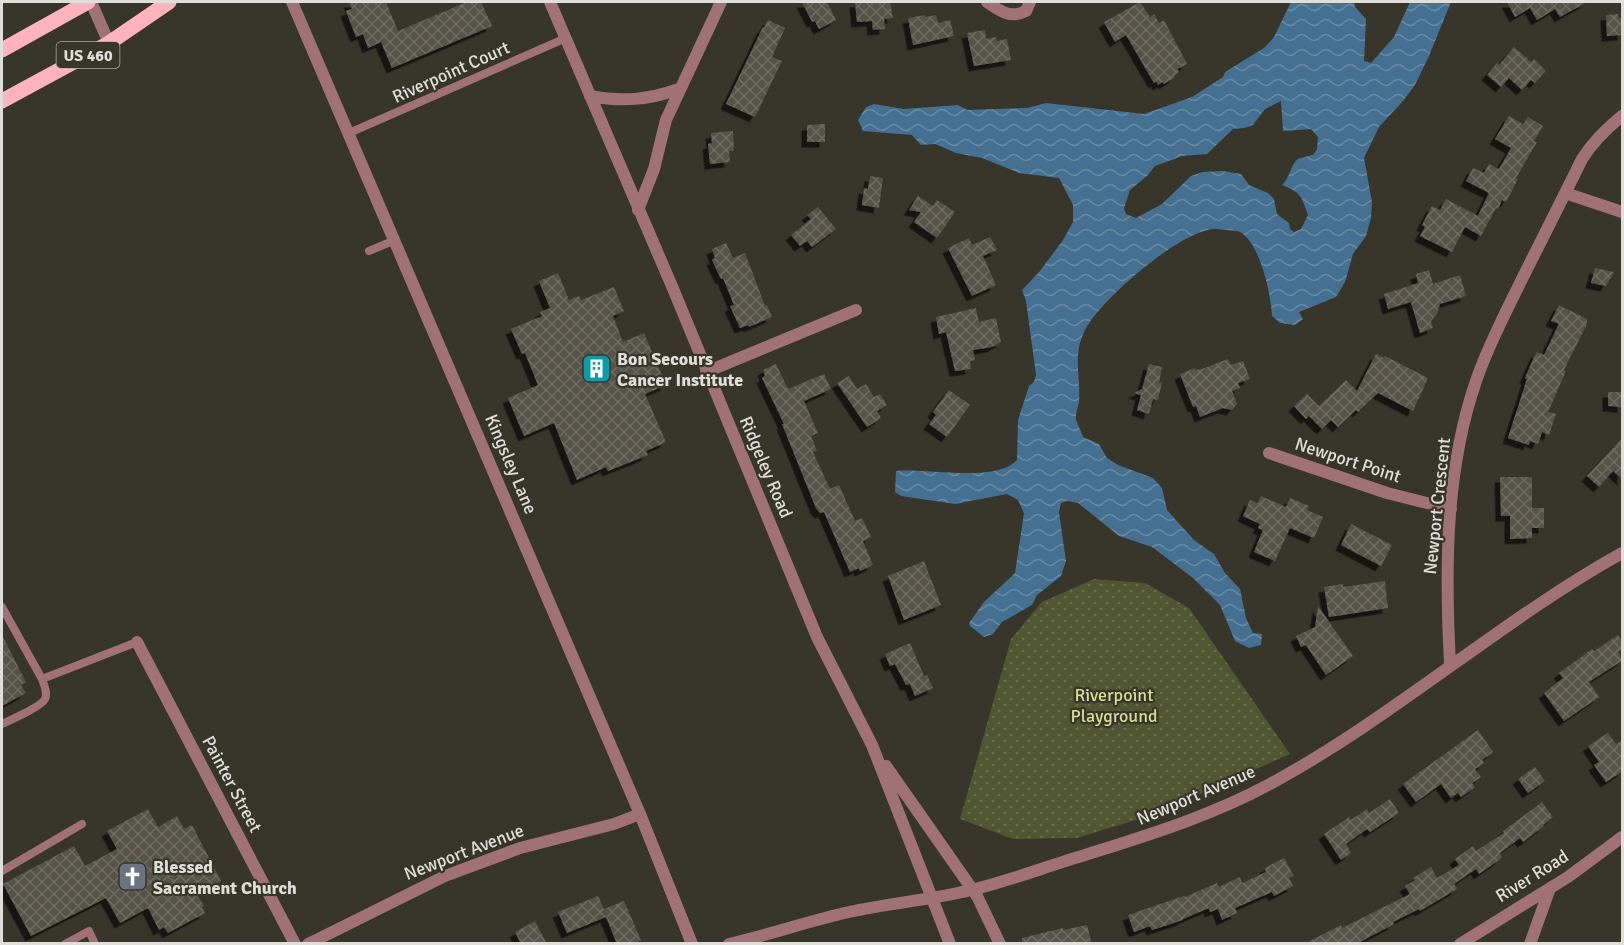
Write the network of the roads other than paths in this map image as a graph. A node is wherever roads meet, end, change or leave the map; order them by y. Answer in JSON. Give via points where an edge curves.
{"nodes":[{"id":1,"x":89,"y":2,"type":"edge"},
{"id":2,"x":169,"y":2,"type":"edge"},
{"id":3,"x":292,"y":2,"type":"edge"},
{"id":4,"x":550,"y":2,"type":"edge"},
{"id":5,"x":721,"y":2,"type":"edge"},
{"id":6,"x":987,"y":2,"type":"edge"},
{"id":7,"x":1030,"y":2,"type":"edge"},
{"id":8,"x":566,"y":38,"type":"junction"},
{"id":9,"x":109,"y":43,"type":"junction"},
{"id":10,"x":2,"y":50,"type":"edge"},
{"id":11,"x":679,"y":89,"type":"junction"},
{"id":12,"x":590,"y":96,"type":"junction"},
{"id":13,"x":2,"y":101,"type":"edge"},
{"id":14,"x":1623,"y":116,"type":"edge"},
{"id":15,"x":349,"y":133,"type":"junction"},
{"id":16,"x":1565,"y":193,"type":"junction"},
{"id":17,"x":638,"y":210,"type":"junction"},
{"id":18,"x":1623,"y":212,"type":"edge"},
{"id":19,"x":395,"y":240,"type":"junction"},
{"id":20,"x":369,"y":251,"type":"dead end"},
{"id":21,"x":856,"y":310,"type":"dead end"},
{"id":22,"x":706,"y":372,"type":"junction"},
{"id":23,"x":1269,"y":453,"type":"dead end"},
{"id":24,"x":1451,"y":509,"type":"junction"},
{"id":25,"x":1623,"y":553,"type":"edge"},
{"id":26,"x":2,"y":607,"type":"edge"},
{"id":27,"x":137,"y":642,"type":"joint"},
{"id":28,"x":1450,"y":664,"type":"junction"},
{"id":29,"x":42,"y":680,"type":"junction"},
{"id":30,"x":2,"y":724,"type":"edge"},
{"id":31,"x":872,"y":745,"type":"junction"},
{"id":32,"x":640,"y":814,"type":"junction"},
{"id":33,"x":82,"y":824,"type":"dead end"},
{"id":34,"x":1623,"y":837,"type":"edge"},
{"id":35,"x":2,"y":871,"type":"edge"},
{"id":36,"x":1551,"y":888,"type":"junction"},
{"id":37,"x":971,"y":890,"type":"junction"},
{"id":38,"x":933,"y":897,"type":"junction"},
{"id":39,"x":65,"y":944,"type":"edge"},
{"id":40,"x":95,"y":944,"type":"edge"},
{"id":41,"x":295,"y":944,"type":"edge"},
{"id":42,"x":308,"y":944,"type":"edge"},
{"id":43,"x":692,"y":944,"type":"edge"},
{"id":44,"x":729,"y":944,"type":"edge"},
{"id":45,"x":950,"y":944,"type":"edge"},
{"id":46,"x":1000,"y":944,"type":"edge"},
{"id":47,"x":1460,"y":944,"type":"edge"},
{"id":48,"x":1530,"y":944,"type":"edge"}],
"edges":[{"from":1,"to":9,"type":"street"},
{"from":1,"to":10,"type":"main road","number":"US 460"},
{"from":2,"to":9,"type":"main road","number":"US 460"},
{"from":3,"to":15,"type":"street","name":"Kingsley Lane"},
{"from":4,"to":8,"type":"street","name":"Ridgeley Road"},
{"from":5,"to":11,"type":"street"},
{"from":6,"to":7,"type":"street","via":[[1012,16],[1026,12]]},
{"from":8,"to":12,"type":"street","name":"Ridgeley Road"},
{"from":8,"to":15,"type":"lane","name":"Riverpoint Court"},
{"from":9,"to":13,"type":"main road","number":"US 460"},
{"from":11,"to":12,"type":"street","via":[[633,100]]},
{"from":11,"to":17,"type":"street"},
{"from":12,"to":17,"type":"street","name":"Ridgeley Road"},
{"from":14,"to":16,"type":"street","name":"Newport Crescent","via":[[1591,144]]},
{"from":15,"to":19,"type":"street","name":"Kingsley Lane"},
{"from":16,"to":18,"type":"street"},
{"from":16,"to":24,"type":"street","name":"Newport Crescent","via":[[1476,381],[1461,441]]},
{"from":17,"to":22,"type":"street","name":"Ridgeley Road"},
{"from":19,"to":20,"type":"lane"},
{"from":19,"to":32,"type":"street","name":"Kingsley Lane"},
{"from":21,"to":22,"type":"street"},
{"from":22,"to":31,"type":"street","name":"Ridgeley Road","via":[[817,637]]},
{"from":23,"to":24,"type":"street","name":"Newport Point","via":[[1387,493]]},
{"from":24,"to":28,"type":"street","name":"Newport Crescent","via":[[1447,609]]},
{"from":25,"to":28,"type":"street","name":"Newport Avenue"},
{"from":26,"to":29,"type":"lane"},
{"from":27,"to":29,"type":"lane"},
{"from":27,"to":41,"type":"street","name":"Painter Street"},
{"from":28,"to":37,"type":"street","name":"Newport Avenue","via":[[1366,727],[1218,809],[1158,833]]},
{"from":29,"to":30,"type":"lane","via":[[45,699]]},
{"from":31,"to":37,"type":"street","name":"Ridgeley Road"},
{"from":31,"to":38,"type":"street","name":"Ridgeley Road"},
{"from":32,"to":42,"type":"street","name":"Newport Avenue","via":[[520,848],[445,876]]},
{"from":32,"to":43,"type":"street","name":"Kingsley Lane"},
{"from":33,"to":35,"type":"lane"},
{"from":34,"to":36,"type":"street","name":"River Road"},
{"from":36,"to":47,"type":"street","name":"River Road"},
{"from":36,"to":48,"type":"street"},
{"from":37,"to":38,"type":"street","name":"Newport Avenue"},
{"from":37,"to":46,"type":"street","name":"Ridgeley Road"},
{"from":38,"to":44,"type":"street","name":"Newport Avenue","via":[[849,912]]},
{"from":38,"to":45,"type":"street","name":"Ridgeley Road"},
{"from":39,"to":40,"type":"lane","via":[[89,931]]}]}
